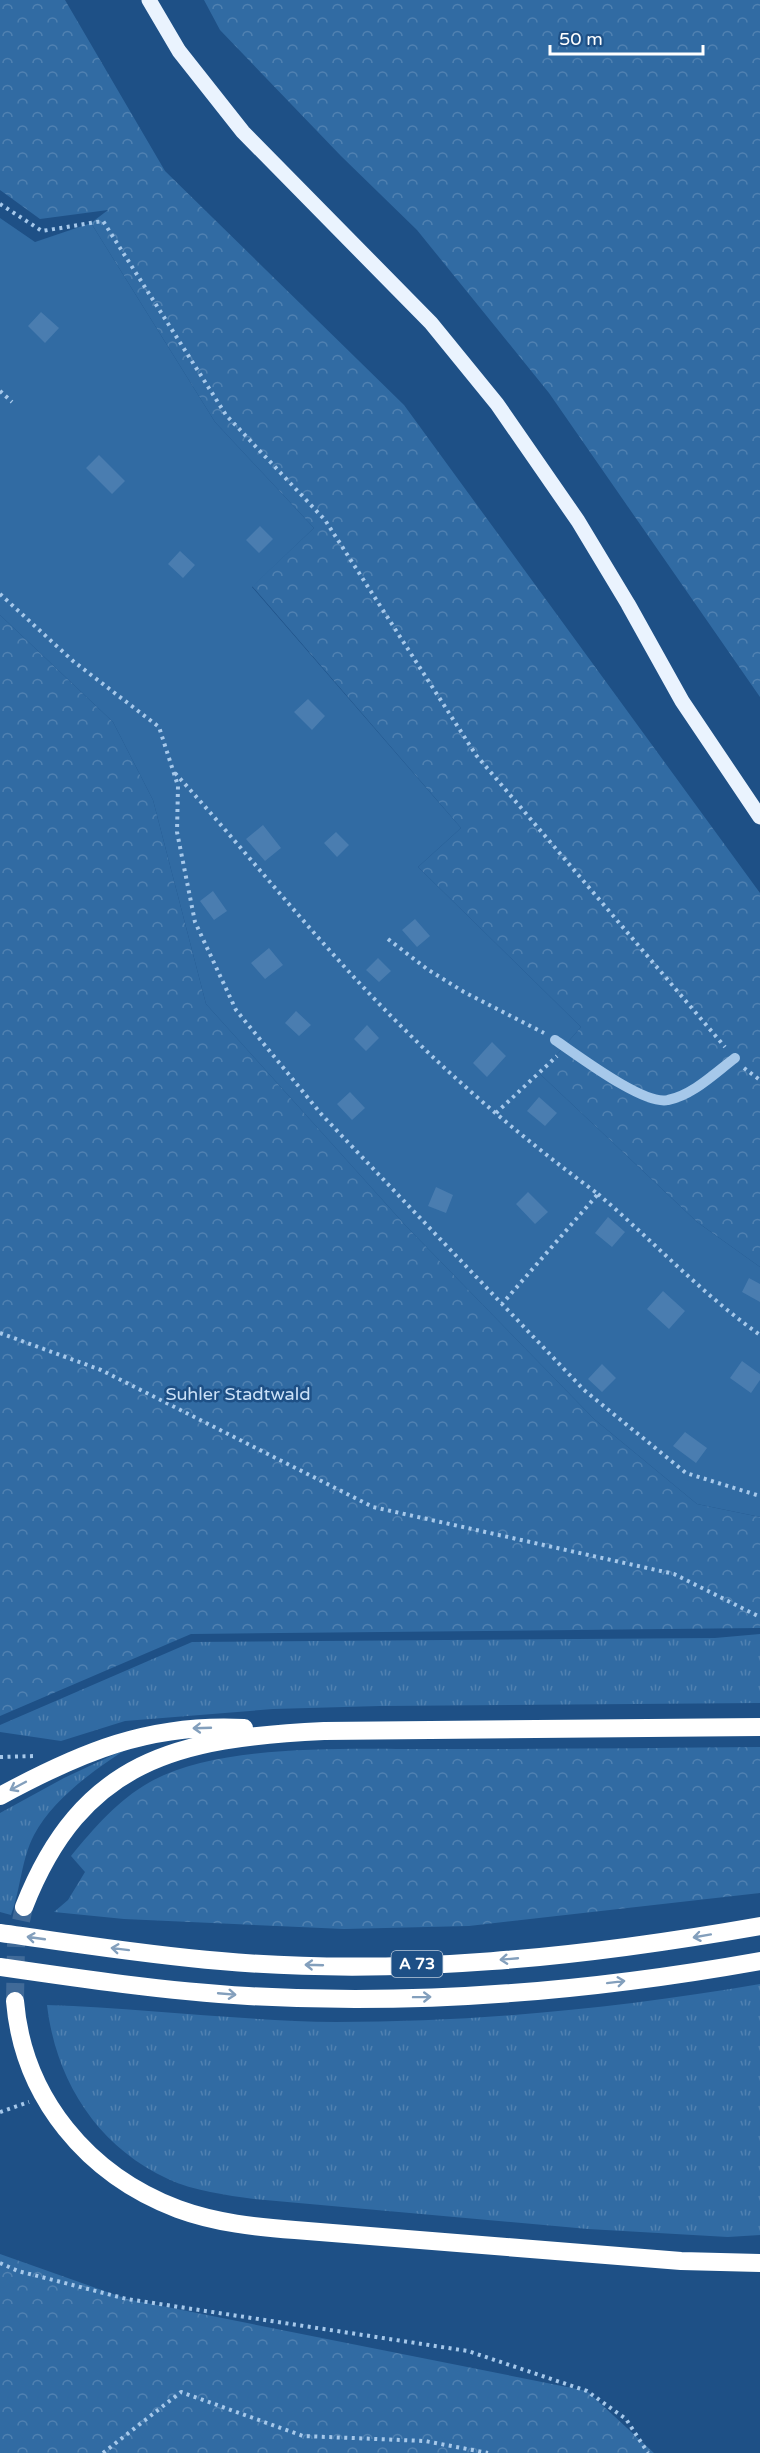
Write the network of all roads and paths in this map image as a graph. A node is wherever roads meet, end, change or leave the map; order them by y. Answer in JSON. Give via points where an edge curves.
{"nodes":[{"id":1,"x":149,"y":0,"type":"edge"},
{"id":2,"x":0,"y":204,"type":"edge"},
{"id":3,"x":0,"y":391,"type":"edge"},
{"id":4,"x":12,"y":402,"type":"dead end"},
{"id":5,"x":0,"y":594,"type":"edge"},
{"id":6,"x":173,"y":771,"type":"junction"},
{"id":7,"x":760,"y":817,"type":"edge"},
{"id":8,"x":388,"y":939,"type":"dead end"},
{"id":9,"x":555,"y":1040,"type":"joint"},
{"id":10,"x":566,"y":1047,"type":"junction"},
{"id":11,"x":735,"y":1058,"type":"junction"},
{"id":12,"x":760,"y":1080,"type":"edge"},
{"id":13,"x":496,"y":1113,"type":"junction"},
{"id":14,"x":598,"y":1194,"type":"junction"},
{"id":15,"x":502,"y":1304,"type":"junction"},
{"id":16,"x":0,"y":1333,"type":"edge"},
{"id":17,"x":760,"y":1335,"type":"edge"},
{"id":18,"x":760,"y":1496,"type":"edge"},
{"id":19,"x":760,"y":1617,"type":"edge"},
{"id":20,"x":760,"y":1727,"type":"edge"},
{"id":21,"x":324,"y":1731,"type":"junction"},
{"id":22,"x":0,"y":1796,"type":"edge"},
{"id":23,"x":24,"y":1907,"type":"tunnel mouth"},
{"id":24,"x":760,"y":1926,"type":"edge"},
{"id":25,"x":0,"y":1933,"type":"edge"},
{"id":26,"x":760,"y":1960,"type":"edge"},
{"id":27,"x":0,"y":1967,"type":"edge"},
{"id":28,"x":15,"y":2001,"type":"tunnel mouth"},
{"id":29,"x":44,"y":2096,"type":"junction"},
{"id":30,"x":0,"y":2112,"type":"edge"},
{"id":31,"x":760,"y":2263,"type":"edge"},
{"id":32,"x":0,"y":2264,"type":"edge"},
{"id":33,"x":103,"y":2453,"type":"edge"},
{"id":34,"x":488,"y":2453,"type":"edge"},
{"id":35,"x":648,"y":2453,"type":"edge"}],
"edges":[{"from":1,"to":7,"type":"main road","via":[[179,51],[243,132],[431,323],[497,404],[578,521],[682,701]]},
{"from":2,"to":11,"type":"path","via":[[42,231],[103,221],[226,415],[325,520],[476,755]]},
{"from":3,"to":4,"type":"path"},
{"from":5,"to":6,"type":"path","via":[[73,661],[159,727]]},
{"from":6,"to":13,"type":"path","via":[[264,879],[396,1020]]},
{"from":6,"to":15,"type":"path","via":[[178,786],[177,832],[195,922],[236,1010],[322,1115]]},
{"from":8,"to":9,"type":"path","via":[[464,992]]},
{"from":9,"to":10,"type":"lane"},
{"from":10,"to":11,"type":"lane","via":[[638,1095],[666,1101],[697,1087]]},
{"from":10,"to":13,"type":"path"},
{"from":11,"to":12,"type":"path"},
{"from":13,"to":14,"type":"path","via":[[525,1140]]},
{"from":14,"to":15,"type":"path"},
{"from":14,"to":17,"type":"path","via":[[692,1282]]},
{"from":15,"to":18,"type":"path","via":[[584,1390],[686,1473]]},
{"from":16,"to":19,"type":"path","via":[[101,1370],[373,1507],[674,1574]]},
{"from":20,"to":21,"type":"highway"},
{"from":21,"to":22,"type":"highway","one_way":true,"via":[[228,1727],[154,1733],[98,1748]]},
{"from":21,"to":23,"type":"highway","via":[[201,1743],[129,1773],[95,1798],[64,1831],[43,1864]]},
{"from":24,"to":25,"type":"highway","number":"A 73","one_way":true,"via":[[572,1953],[435,1964],[335,1966],[222,1961]]},
{"from":27,"to":26,"type":"highway","number":"A 73","one_way":true,"via":[[248,1996],[337,1999],[570,1988]]},
{"from":28,"to":29,"type":"highway","via":[[23,2048]]},
{"from":29,"to":30,"type":"path"},
{"from":29,"to":31,"type":"highway","via":[[72,2139],[113,2175],[162,2202],[213,2219],[317,2232],[681,2261]]},
{"from":32,"to":35,"type":"path","via":[[127,2299],[468,2351],[587,2391],[626,2419]]},
{"from":33,"to":34,"type":"path","via":[[181,2392],[303,2436],[425,2441]]}]}
